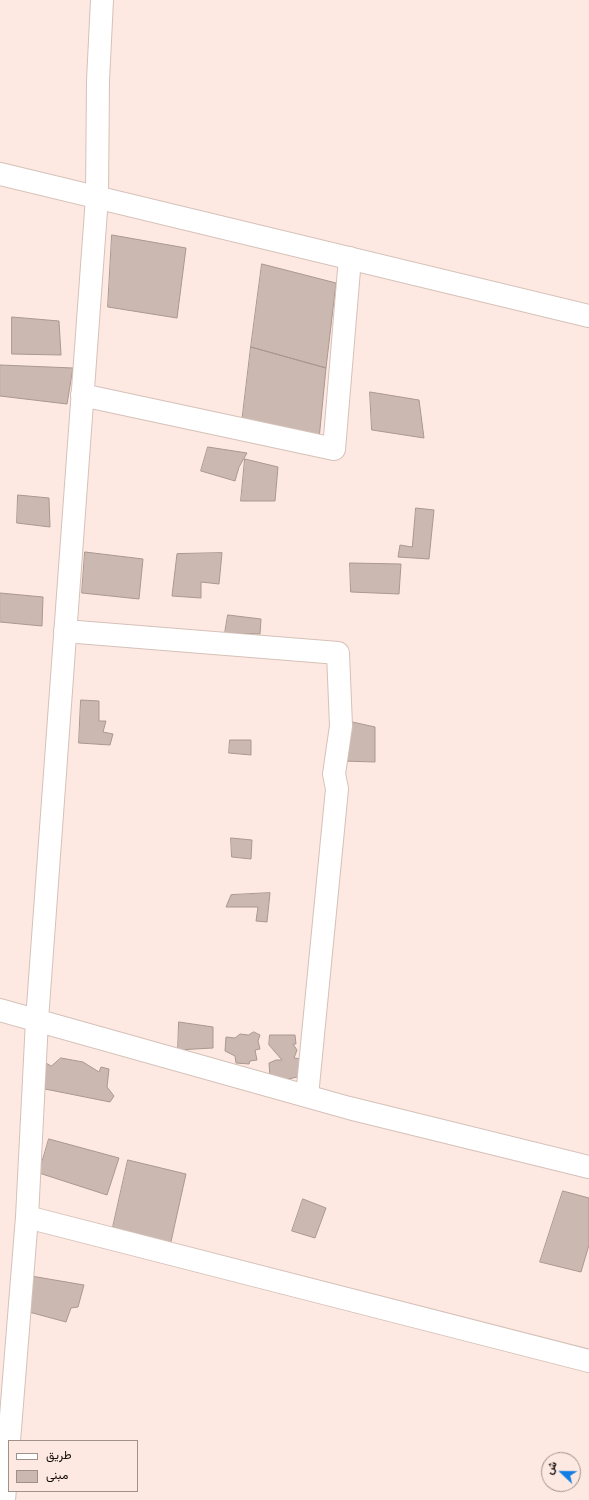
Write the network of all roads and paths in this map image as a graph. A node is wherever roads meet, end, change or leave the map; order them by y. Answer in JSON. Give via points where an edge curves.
{"nodes":[{"id":1,"x":102,"y":0,"type":"edge"},
{"id":2,"x":0,"y":174,"type":"edge"},
{"id":3,"x":97,"y":196,"type":"junction"},
{"id":4,"x":350,"y":258,"type":"junction"},
{"id":5,"x":589,"y":316,"type":"edge"},
{"id":6,"x":82,"y":395,"type":"junction"},
{"id":7,"x":65,"y":631,"type":"junction"},
{"id":8,"x":0,"y":1010,"type":"edge"},
{"id":9,"x":37,"y":1020,"type":"junction"},
{"id":10,"x":306,"y":1096,"type":"junction"},
{"id":11,"x":589,"y":1167,"type":"edge"},
{"id":12,"x":27,"y":1217,"type":"junction"},
{"id":13,"x":589,"y":1361,"type":"edge"},
{"id":14,"x":9,"y":1440,"type":"edge"},
{"id":15,"x":8,"y":1454,"type":"edge"},
{"id":16,"x":4,"y":1500,"type":"edge"}],
"edges":[{"from":1,"to":3,"type":"street"},
{"from":2,"to":3,"type":"street"},
{"from":3,"to":4,"type":"street"},
{"from":3,"to":6,"type":"street"},
{"from":4,"to":5,"type":"street"},
{"from":4,"to":6,"type":"street","via":[[334,449]]},
{"from":6,"to":7,"type":"street"},
{"from":7,"to":9,"type":"street"},
{"from":7,"to":10,"type":"street","via":[[338,652],[341,726],[334,774],[338,789]]},
{"from":8,"to":9,"type":"street"},
{"from":9,"to":10,"type":"street"},
{"from":9,"to":12,"type":"street"},
{"from":10,"to":11,"type":"street"},
{"from":12,"to":13,"type":"street"},
{"from":12,"to":14,"type":"street"},
{"from":15,"to":16,"type":"street"}]}
